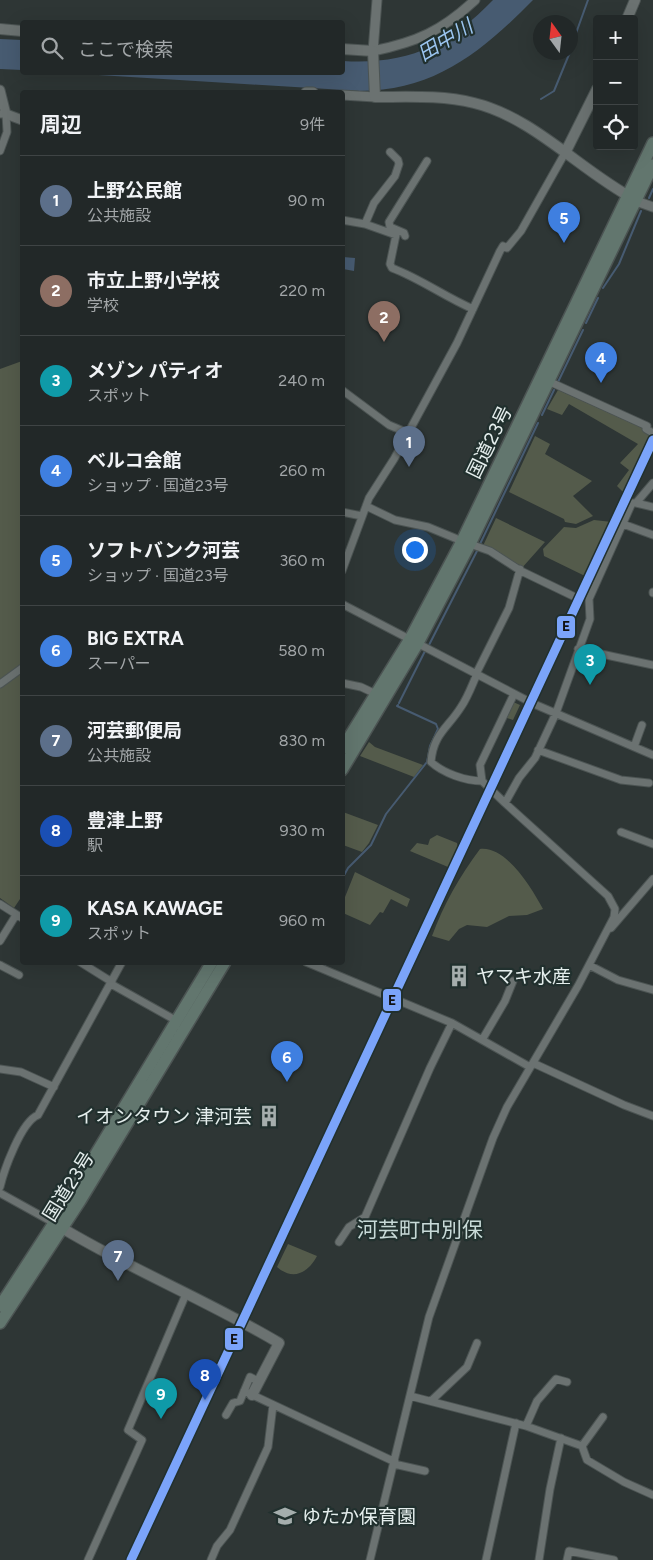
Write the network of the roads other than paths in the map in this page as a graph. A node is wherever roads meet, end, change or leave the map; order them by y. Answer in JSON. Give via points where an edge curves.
{"nodes":[{"id":1,"x":377,"y":0,"type":"edge"},
{"id":2,"x":475,"y":0,"type":"edge"},
{"id":3,"x":635,"y":0,"type":"edge"},
{"id":4,"x":629,"y":15,"type":"edge"},
{"id":5,"x":0,"y":29,"type":"edge"},
{"id":6,"x":20,"y":31,"type":"edge"},
{"id":7,"x":345,"y":49,"type":"edge"},
{"id":8,"x":373,"y":54,"type":"junction"},
{"id":9,"x":0,"y":90,"type":"edge"},
{"id":10,"x":375,"y":94,"type":"junction"},
{"id":11,"x":345,"y":95,"type":"edge"},
{"id":12,"x":593,"y":97,"type":"edge"},
{"id":13,"x":3,"y":114,"type":"edge"},
{"id":14,"x":20,"y":119,"type":"edge"},
{"id":15,"x":653,"y":143,"type":"edge"},
{"id":16,"x":1,"y":148,"type":"edge"},
{"id":17,"x":390,"y":152,"type":"dead end"},
{"id":18,"x":565,"y":154,"type":"junction"},
{"id":19,"x":426,"y":161,"type":"dead end"},
{"id":20,"x":653,"y":165,"type":"edge"},
{"id":21,"x":631,"y":198,"type":"junction"},
{"id":22,"x":653,"y":207,"type":"edge"},
{"id":23,"x":345,"y":221,"type":"edge"},
{"id":24,"x":364,"y":224,"type":"junction"},
{"id":25,"x":405,"y":236,"type":"dead end"},
{"id":26,"x":473,"y":309,"type":"junction"},
{"id":27,"x":548,"y":381,"type":"junction"},
{"id":28,"x":345,"y":392,"type":"edge"},
{"id":29,"x":408,"y":432,"type":"junction"},
{"id":30,"x":653,"y":433,"type":"edge"},
{"id":31,"x":653,"y":483,"type":"edge"},
{"id":32,"x":636,"y":503,"type":"junction"},
{"id":33,"x":366,"y":506,"type":"junction"},
{"id":34,"x":653,"y":507,"type":"edge"},
{"id":35,"x":345,"y":513,"type":"edge"},
{"id":36,"x":362,"y":516,"type":"junction"},
{"id":37,"x":623,"y":524,"type":"junction"},
{"id":38,"x":653,"y":535,"type":"edge"},
{"id":39,"x":466,"y":542,"type":"junction"},
{"id":40,"x":345,"y":563,"type":"edge"},
{"id":41,"x":520,"y":569,"type":"junction"},
{"id":42,"x":575,"y":597,"type":"dead end"},
{"id":43,"x":345,"y":606,"type":"edge"},
{"id":44,"x":414,"y":641,"type":"junction"},
{"id":45,"x":578,"y":649,"type":"junction"},
{"id":46,"x":653,"y":665,"type":"edge"},
{"id":47,"x":20,"y":669,"type":"edge"},
{"id":48,"x":477,"y":674,"type":"junction"},
{"id":49,"x":0,"y":684,"type":"edge"},
{"id":50,"x":345,"y":684,"type":"edge"},
{"id":51,"x":376,"y":694,"type":"junction"},
{"id":52,"x":514,"y":694,"type":"junction"},
{"id":53,"x":556,"y":713,"type":"junction"},
{"id":54,"x":642,"y":725,"type":"dead end"},
{"id":55,"x":345,"y":744,"type":"edge"},
{"id":56,"x":634,"y":746,"type":"junction"},
{"id":57,"x":653,"y":746,"type":"edge"},
{"id":58,"x":538,"y":750,"type":"junction"},
{"id":59,"x":652,"y":754,"type":"edge"},
{"id":60,"x":345,"y":765,"type":"edge"},
{"id":61,"x":482,"y":781,"type":"junction"},
{"id":62,"x":649,"y":783,"type":"dead end"},
{"id":63,"x":505,"y":803,"type":"junction"},
{"id":64,"x":621,"y":832,"type":"dead end"},
{"id":65,"x":653,"y":844,"type":"edge"},
{"id":66,"x":653,"y":879,"type":"edge"},
{"id":67,"x":0,"y":904,"type":"edge"},
{"id":68,"x":19,"y":916,"type":"edge"},
{"id":69,"x":607,"y":932,"type":"junction"},
{"id":70,"x":0,"y":941,"type":"edge"},
{"id":71,"x":0,"y":965,"type":"edge"},
{"id":72,"x":84,"y":965,"type":"edge"},
{"id":73,"x":120,"y":965,"type":"edge"},
{"id":74,"x":210,"y":965,"type":"edge"},
{"id":75,"x":223,"y":965,"type":"edge"},
{"id":76,"x":313,"y":965,"type":"edge"},
{"id":77,"x":589,"y":965,"type":"junction"},
{"id":78,"x":19,"y":975,"type":"dead end"},
{"id":79,"x":513,"y":980,"type":"dead end"},
{"id":80,"x":111,"y":983,"type":"junction"},
{"id":81,"x":653,"y":990,"type":"edge"},
{"id":82,"x":177,"y":1021,"type":"junction"},
{"id":83,"x":452,"y":1023,"type":"junction"},
{"id":84,"x":482,"y":1040,"type":"junction"},
{"id":85,"x":532,"y":1065,"type":"junction"},
{"id":86,"x":0,"y":1070,"type":"edge"},
{"id":87,"x":54,"y":1087,"type":"junction"},
{"id":88,"x":653,"y":1116,"type":"edge"},
{"id":89,"x":0,"y":1187,"type":"edge"},
{"id":90,"x":0,"y":1193,"type":"edge"},
{"id":91,"x":58,"y":1226,"type":"junction"},
{"id":92,"x":338,"y":1242,"type":"dead end"},
{"id":93,"x":186,"y":1294,"type":"junction"},
{"id":94,"x":0,"y":1306,"type":"edge"},
{"id":95,"x":0,"y":1323,"type":"edge"},
{"id":96,"x":477,"y":1343,"type":"dead end"},
{"id":97,"x":567,"y":1382,"type":"dead end"},
{"id":98,"x":248,"y":1393,"type":"junction"},
{"id":99,"x":410,"y":1396,"type":"junction"},
{"id":100,"x":431,"y":1401,"type":"junction"},
{"id":101,"x":273,"y":1405,"type":"junction"},
{"id":102,"x":226,"y":1415,"type":"dead end"},
{"id":103,"x":603,"y":1418,"type":"dead end"},
{"id":104,"x":516,"y":1423,"type":"junction"},
{"id":105,"x":526,"y":1426,"type":"junction"},
{"id":106,"x":561,"y":1438,"type":"junction"},
{"id":107,"x":582,"y":1446,"type":"junction"},
{"id":108,"x":395,"y":1463,"type":"junction"},
{"id":109,"x":426,"y":1471,"type":"dead end"},
{"id":110,"x":653,"y":1495,"type":"edge"},
{"id":111,"x":88,"y":1560,"type":"edge"},
{"id":112,"x":211,"y":1560,"type":"edge"},
{"id":113,"x":370,"y":1560,"type":"edge"},
{"id":114,"x":486,"y":1560,"type":"edge"},
{"id":115,"x":534,"y":1560,"type":"edge"},
{"id":116,"x":540,"y":1560,"type":"edge"},
{"id":117,"x":567,"y":1560,"type":"edge"},
{"id":118,"x":614,"y":1560,"type":"edge"}],
"edges":[{"from":1,"to":8,"type":"street"},
{"from":2,"to":8,"type":"street","via":[[451,22],[431,34]]},
{"from":3,"to":4,"type":"main road"},
{"from":5,"to":6,"type":"main road"},
{"from":7,"to":8,"type":"main road"},
{"from":8,"to":10,"type":"main road"},
{"from":9,"to":13,"type":"street"},
{"from":10,"to":11,"type":"street"},
{"from":10,"to":18,"type":"main road","via":[[440,98],[483,106],[518,122]]},
{"from":12,"to":18,"type":"main road"},
{"from":13,"to":14,"type":"street"},
{"from":13,"to":16,"type":"street","via":[[8,132]]},
{"from":15,"to":21,"type":"highway","name":"国道23号"},
{"from":17,"to":24,"type":"street","via":[[398,160],[397,171],[374,203]]},
{"from":18,"to":21,"type":"main road"},
{"from":18,"to":26,"type":"street","via":[[521,231],[507,248],[503,246],[500,251]]},
{"from":19,"to":25,"type":"street","via":[[389,222],[390,227]]},
{"from":20,"to":21,"type":"highway","name":"国道23号"},
{"from":21,"to":22,"type":"street"},
{"from":21,"to":27,"type":"highway","name":"国道23号"},
{"from":21,"to":39,"type":"highway","name":"国道23号"},
{"from":23,"to":24,"type":"street"},
{"from":24,"to":26,"type":"street","via":[[396,235],[392,268]]},
{"from":26,"to":29,"type":"street"},
{"from":27,"to":30,"type":"street","via":[[647,426],[646,429]]},
{"from":27,"to":39,"type":"highway","name":"国道23号"},
{"from":28,"to":29,"type":"street","via":[[389,425]]},
{"from":29,"to":33,"type":"street"},
{"from":31,"to":32,"type":"street"},
{"from":32,"to":34,"type":"street"},
{"from":32,"to":37,"type":"street","via":[[632,503]]},
{"from":33,"to":36,"type":"street"},
{"from":33,"to":39,"type":"street","via":[[395,520],[428,527]]},
{"from":35,"to":36,"type":"street"},
{"from":36,"to":40,"type":"street"},
{"from":37,"to":38,"type":"street"},
{"from":37,"to":45,"type":"street","via":[[589,599],[590,619]]},
{"from":39,"to":41,"type":"street","via":[[490,551]]},
{"from":39,"to":44,"type":"highway","name":"国道23号"},
{"from":41,"to":42,"type":"street"},
{"from":41,"to":48,"type":"street","via":[[509,608]]},
{"from":43,"to":44,"type":"street"},
{"from":44,"to":48,"type":"street"},
{"from":44,"to":51,"type":"highway","name":"国道23号"},
{"from":44,"to":60,"type":"highway","name":"国道23号"},
{"from":45,"to":46,"type":"street"},
{"from":45,"to":53,"type":"street"},
{"from":47,"to":49,"type":"street"},
{"from":48,"to":52,"type":"street"},
{"from":48,"to":61,"type":"street","via":[[462,705],[442,729],[431,762],[453,774]]},
{"from":50,"to":51,"type":"street"},
{"from":51,"to":55,"type":"highway","name":"国道23号"},
{"from":52,"to":53,"type":"street"},
{"from":52,"to":61,"type":"street","via":[[480,765]]},
{"from":53,"to":56,"type":"street"},
{"from":53,"to":58,"type":"street"},
{"from":54,"to":56,"type":"street"},
{"from":56,"to":59,"type":"street"},
{"from":57,"to":59,"type":"street"},
{"from":58,"to":62,"type":"street","via":[[621,780]]},
{"from":58,"to":63,"type":"street"},
{"from":61,"to":63,"type":"street"},
{"from":63,"to":69,"type":"street","via":[[611,900],[615,909]]},
{"from":64,"to":65,"type":"street"},
{"from":66,"to":69,"type":"street"},
{"from":67,"to":68,"type":"street"},
{"from":68,"to":70,"type":"street"},
{"from":69,"to":77,"type":"street"},
{"from":71,"to":78,"type":"street"},
{"from":72,"to":80,"type":"street"},
{"from":73,"to":80,"type":"street"},
{"from":74,"to":82,"type":"highway","name":"国道23号"},
{"from":75,"to":91,"type":"highway","name":"国道23号"},
{"from":76,"to":83,"type":"street"},
{"from":77,"to":81,"type":"street","via":[[618,980]]},
{"from":77,"to":85,"type":"street"},
{"from":79,"to":84,"type":"street"},
{"from":80,"to":82,"type":"street"},
{"from":80,"to":87,"type":"street"},
{"from":82,"to":91,"type":"highway","name":"国道23号"},
{"from":83,"to":84,"type":"street"},
{"from":83,"to":92,"type":"street","via":[[365,1217],[349,1227]]},
{"from":84,"to":85,"type":"street"},
{"from":85,"to":88,"type":"street"},
{"from":85,"to":99,"type":"street","via":[[493,1138],[433,1306]]},
{"from":86,"to":87,"type":"street","via":[[21,1072]]},
{"from":87,"to":89,"type":"street","via":[[6,1165]]},
{"from":90,"to":91,"type":"street"},
{"from":91,"to":93,"type":"main road"},
{"from":91,"to":94,"type":"highway","name":"国道23号"},
{"from":91,"to":95,"type":"highway","name":"国道23号"},
{"from":93,"to":98,"type":"main road","via":[[245,1322],[279,1343],[264,1376]]},
{"from":93,"to":111,"type":"street","via":[[128,1430],[142,1440]]},
{"from":96,"to":100,"type":"street","via":[[467,1367]]},
{"from":97,"to":105,"type":"street","via":[[556,1379],[542,1393]]},
{"from":98,"to":101,"type":"street"},
{"from":98,"to":102,"type":"street","via":[[233,1403]]},
{"from":99,"to":100,"type":"street"},
{"from":99,"to":108,"type":"street"},
{"from":100,"to":104,"type":"street"},
{"from":101,"to":108,"type":"street"},
{"from":101,"to":112,"type":"street","via":[[268,1447],[230,1530]]},
{"from":103,"to":107,"type":"street"},
{"from":104,"to":105,"type":"street"},
{"from":104,"to":114,"type":"street"},
{"from":105,"to":106,"type":"street"},
{"from":106,"to":107,"type":"street"},
{"from":106,"to":116,"type":"street"},
{"from":107,"to":110,"type":"street","via":[[587,1460]]},
{"from":108,"to":109,"type":"street"},
{"from":108,"to":113,"type":"street"},
{"from":115,"to":116,"type":"street"},
{"from":117,"to":118,"type":"street","via":[[569,1551]]}]}
